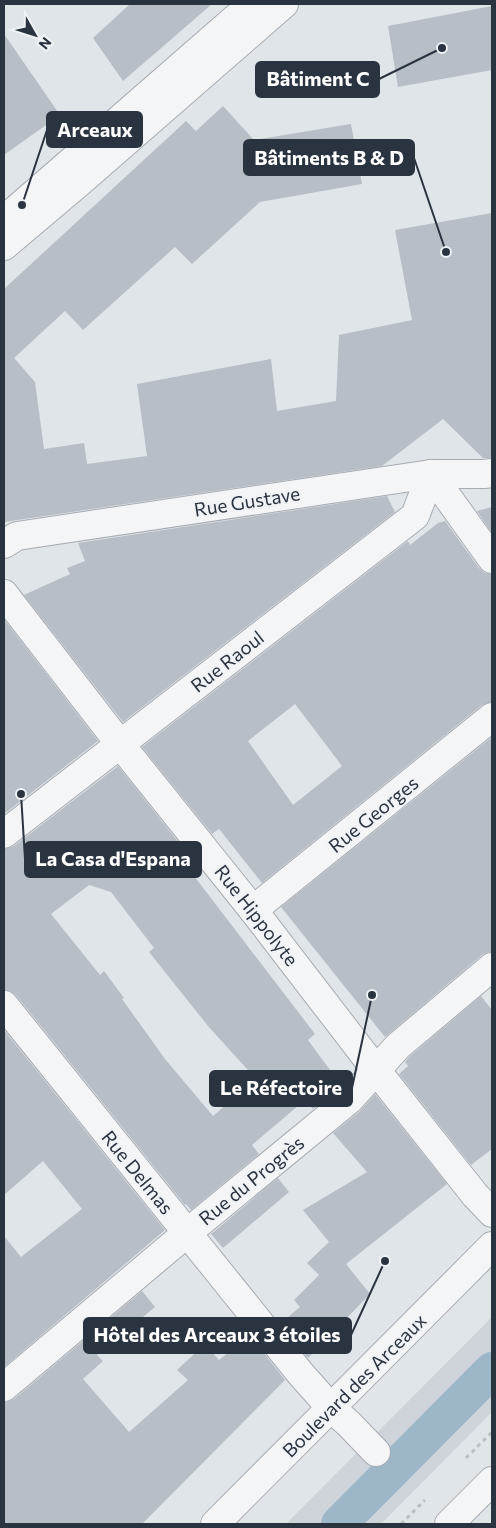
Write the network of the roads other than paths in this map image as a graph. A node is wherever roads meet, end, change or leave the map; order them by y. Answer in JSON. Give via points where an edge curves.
{"nodes":[{"id":1,"x":252,"y":4,"type":"edge"},
{"id":2,"x":284,"y":4,"type":"edge"},
{"id":3,"x":4,"y":220,"type":"edge"},
{"id":4,"x":4,"y":246,"type":"edge"},
{"id":5,"x":492,"y":473,"type":"edge"},
{"id":6,"x":431,"y":474,"type":"junction"},
{"id":7,"x":4,"y":544,"type":"edge"},
{"id":8,"x":492,"y":559,"type":"edge"},
{"id":9,"x":4,"y":594,"type":"edge"},
{"id":10,"x":492,"y":718,"type":"edge"},
{"id":11,"x":120,"y":744,"type":"junction"},
{"id":12,"x":4,"y":834,"type":"edge"},
{"id":13,"x":253,"y":910,"type":"junction"},
{"id":14,"x":492,"y":967,"type":"edge"},
{"id":15,"x":4,"y":1005,"type":"edge"},
{"id":16,"x":376,"y":1070,"type":"junction"},
{"id":17,"x":492,"y":1212,"type":"edge"},
{"id":18,"x":187,"y":1233,"type":"junction"},
{"id":19,"x":492,"y":1246,"type":"edge"},
{"id":20,"x":4,"y":1387,"type":"edge"},
{"id":21,"x":331,"y":1408,"type":"junction"},
{"id":22,"x":376,"y":1452,"type":"dead end"},
{"id":23,"x":492,"y":1481,"type":"edge"},
{"id":24,"x":215,"y":1524,"type":"edge"},
{"id":25,"x":449,"y":1524,"type":"edge"}],
"edges":[{"from":1,"to":3,"type":"street"},
{"from":2,"to":4,"type":"street"},
{"from":5,"to":6,"type":"street","name":"Rue Gustave"},
{"from":6,"to":7,"type":"street","name":"Rue Gustave","via":[[17,536]]},
{"from":6,"to":8,"type":"street"},
{"from":6,"to":11,"type":"street","name":"Rue Raoul","via":[[415,516]]},
{"from":9,"to":11,"type":"street","name":"Rue Hippolyte"},
{"from":10,"to":13,"type":"street","name":"Rue Georges"},
{"from":11,"to":12,"type":"street","name":"Rue Raoul"},
{"from":11,"to":13,"type":"street","name":"Rue Hippolyte"},
{"from":13,"to":16,"type":"street","name":"Rue Hippolyte"},
{"from":14,"to":16,"type":"street","name":"Rue du Progrès","via":[[398,1046]]},
{"from":15,"to":18,"type":"street","name":"Rue Delmas"},
{"from":16,"to":17,"type":"street","name":"Rue Hippolyte"},
{"from":16,"to":18,"type":"street","name":"Rue du Progrès","via":[[349,1100]]},
{"from":18,"to":20,"type":"street","name":"Rue du Progrès"},
{"from":18,"to":21,"type":"street","name":"Rue Delmas"},
{"from":19,"to":21,"type":"street","name":"Boulevard des Arceaux"},
{"from":21,"to":22,"type":"street","name":"Rue Delmas"},
{"from":21,"to":24,"type":"street","name":"Boulevard des Arceaux"},
{"from":23,"to":25,"type":"street"}]}
